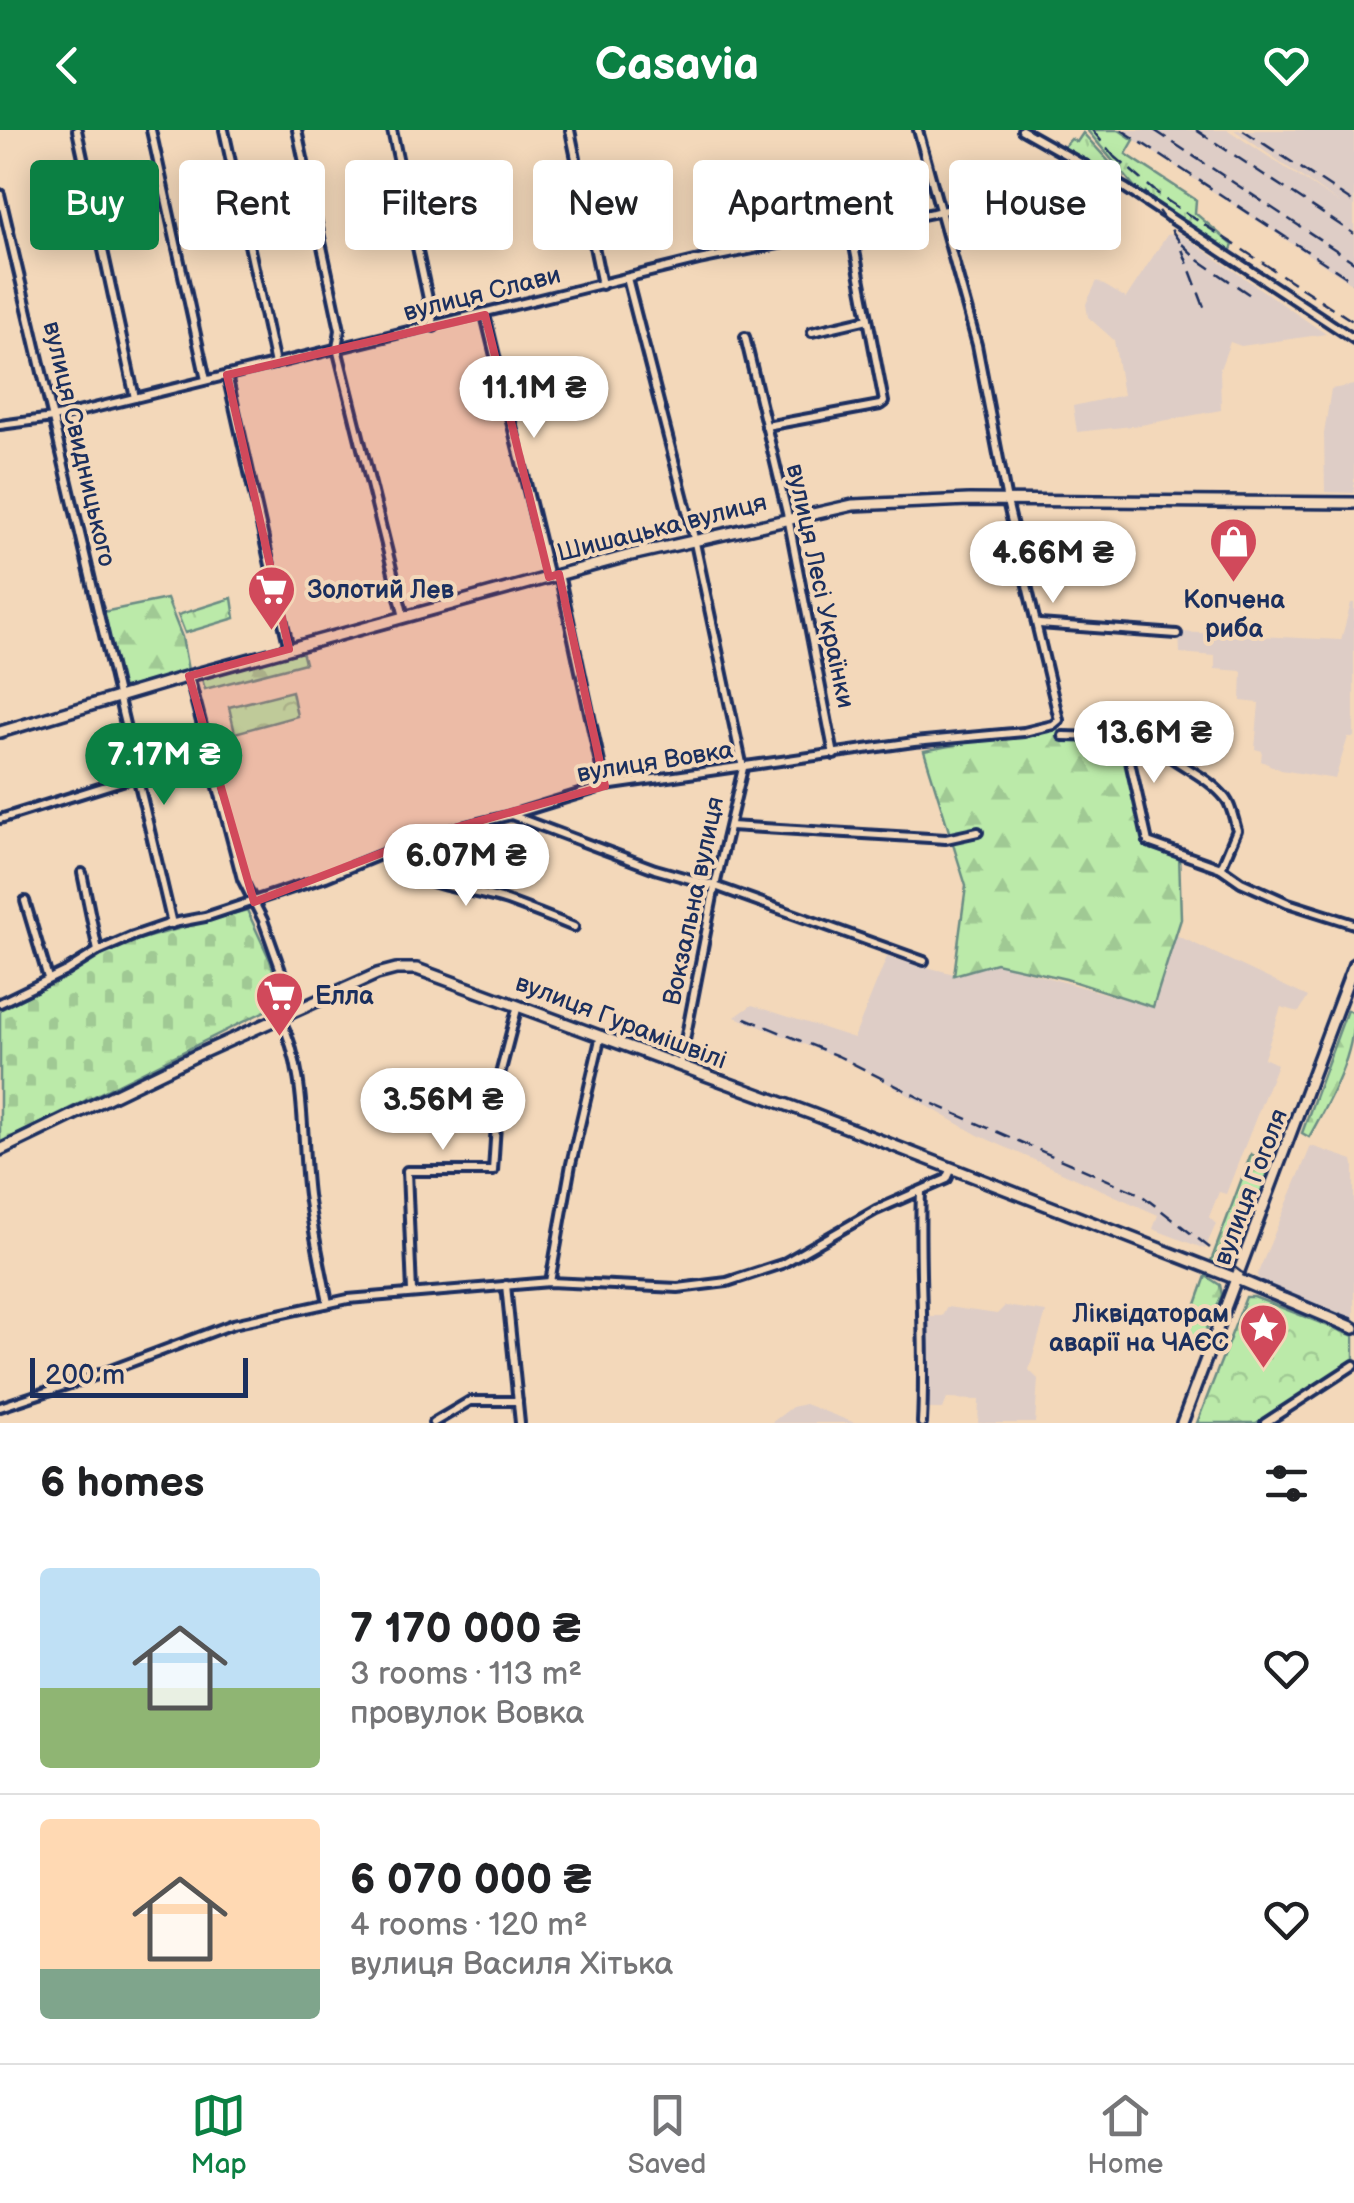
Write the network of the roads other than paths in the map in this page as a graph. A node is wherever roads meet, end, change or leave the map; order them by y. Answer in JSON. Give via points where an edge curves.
{"nodes":[{"id":1,"x":76,"y":130,"type":"edge"},
{"id":2,"x":151,"y":130,"type":"edge"},
{"id":3,"x":224,"y":130,"type":"edge"},
{"id":4,"x":297,"y":130,"type":"edge"},
{"id":5,"x":392,"y":130,"type":"edge"},
{"id":6,"x":570,"y":130,"type":"edge"},
{"id":7,"x":918,"y":130,"type":"edge"},
{"id":8,"x":1022,"y":130,"type":"edge"},
{"id":9,"x":1076,"y":160,"type":"edge"},
{"id":10,"x":1121,"y":186,"type":"edge"},
{"id":11,"x":0,"y":194,"type":"edge"},
{"id":12,"x":949,"y":210,"type":"edge"},
{"id":13,"x":941,"y":212,"type":"junction"},
{"id":14,"x":929,"y":214,"type":"edge"},
{"id":15,"x":750,"y":250,"type":"edge"},
{"id":16,"x":855,"y":250,"type":"edge"},
{"id":17,"x":627,"y":278,"type":"junction"},
{"id":18,"x":602,"y":285,"type":"junction"},
{"id":19,"x":484,"y":315,"type":"junction"},
{"id":20,"x":868,"y":318,"type":"junction"},
{"id":21,"x":434,"y":327,"type":"junction"},
{"id":22,"x":812,"y":332,"type":"dead end"},
{"id":23,"x":745,"y":337,"type":"dead end"},
{"id":24,"x":1354,"y":339,"type":"edge"},
{"id":25,"x":338,"y":348,"type":"junction"},
{"id":26,"x":275,"y":364,"type":"junction"},
{"id":27,"x":227,"y":376,"type":"junction"},
{"id":28,"x":206,"y":380,"type":"junction"},
{"id":29,"x":135,"y":398,"type":"junction"},
{"id":30,"x":53,"y":418,"type":"junction"},
{"id":31,"x":0,"y":425,"type":"edge"},
{"id":32,"x":766,"y":426,"type":"junction"},
{"id":33,"x":1006,"y":501,"type":"junction"},
{"id":34,"x":1354,"y":503,"type":"edge"},
{"id":35,"x":788,"y":517,"type":"junction"},
{"id":36,"x":694,"y":538,"type":"junction"},
{"id":37,"x":554,"y":576,"type":"junction"},
{"id":38,"x":404,"y":619,"type":"junction"},
{"id":39,"x":1039,"y":624,"type":"junction"},
{"id":40,"x":1177,"y":634,"type":"dead end"},
{"id":41,"x":289,"y":648,"type":"junction"},
{"id":42,"x":189,"y":676,"type":"junction"},
{"id":43,"x":119,"y":700,"type":"junction"},
{"id":44,"x":0,"y":732,"type":"edge"},
{"id":45,"x":1063,"y":736,"type":"dead end"},
{"id":46,"x":1125,"y":739,"type":"junction"},
{"id":47,"x":834,"y":754,"type":"junction"},
{"id":48,"x":743,"y":768,"type":"junction"},
{"id":49,"x":138,"y":776,"type":"junction"},
{"id":50,"x":605,"y":786,"type":"junction"},
{"id":51,"x":511,"y":815,"type":"junction"},
{"id":52,"x":0,"y":819,"type":"edge"},
{"id":53,"x":730,"y":826,"type":"junction"},
{"id":54,"x":978,"y":832,"type":"dead end"},
{"id":55,"x":392,"y":853,"type":"junction"},
{"id":56,"x":1221,"y":868,"type":"junction"},
{"id":57,"x":82,"y":873,"type":"dead end"},
{"id":58,"x":715,"y":886,"type":"junction"},
{"id":59,"x":25,"y":901,"type":"dead end"},
{"id":60,"x":254,"y":902,"type":"junction"},
{"id":61,"x":172,"y":924,"type":"junction"},
{"id":62,"x":1354,"y":924,"type":"edge"},
{"id":63,"x":574,"y":927,"type":"dead end"},
{"id":64,"x":98,"y":951,"type":"junction"},
{"id":65,"x":924,"y":962,"type":"dead end"},
{"id":66,"x":1354,"y":964,"type":"edge"},
{"id":67,"x":48,"y":978,"type":"junction"},
{"id":68,"x":0,"y":992,"type":"edge"},
{"id":69,"x":1,"y":1002,"type":"edge"},
{"id":70,"x":518,"y":1004,"type":"junction"},
{"id":71,"x":295,"y":1012,"type":"junction"},
{"id":72,"x":280,"y":1018,"type":"junction"},
{"id":73,"x":601,"y":1035,"type":"junction"},
{"id":74,"x":680,"y":1066,"type":"junction"},
{"id":75,"x":0,"y":1150,"type":"edge"},
{"id":76,"x":952,"y":1168,"type":"junction"},
{"id":77,"x":921,"y":1191,"type":"junction"},
{"id":78,"x":1237,"y":1279,"type":"junction"},
{"id":79,"x":550,"y":1282,"type":"junction"},
{"id":80,"x":506,"y":1285,"type":"junction"},
{"id":81,"x":412,"y":1292,"type":"junction"},
{"id":82,"x":328,"y":1303,"type":"junction"},
{"id":83,"x":1354,"y":1328,"type":"edge"},
{"id":84,"x":1354,"y":1364,"type":"edge"},
{"id":85,"x":518,"y":1401,"type":"junction"},
{"id":86,"x":0,"y":1407,"type":"edge"},
{"id":87,"x":433,"y":1423,"type":"edge"},
{"id":88,"x":520,"y":1423,"type":"edge"},
{"id":89,"x":922,"y":1423,"type":"edge"},
{"id":90,"x":1182,"y":1423,"type":"edge"},
{"id":91,"x":1266,"y":1423,"type":"edge"}],
"edges":[{"from":1,"to":29,"type":"street"},
{"from":2,"to":28,"type":"street"},
{"from":3,"to":26,"type":"street"},
{"from":4,"to":25,"type":"street","via":[[340,330]]},
{"from":5,"to":21,"type":"street"},
{"from":6,"to":18,"type":"street"},
{"from":7,"to":13,"type":"street"},
{"from":8,"to":9,"type":"street"},
{"from":10,"to":24,"type":"street"},
{"from":11,"to":30,"type":"street","name":"вулиця Свидницького"},
{"from":12,"to":13,"type":"street","name":"вулиця Слави"},
{"from":13,"to":14,"type":"street","name":"вулиця Слави"},
{"from":13,"to":33,"type":"street"},
{"from":15,"to":17,"type":"street","name":"вулиця Слави"},
{"from":16,"to":20,"type":"street"},
{"from":17,"to":18,"type":"street","name":"вулиця Слави"},
{"from":17,"to":36,"type":"street","name":"Вокзальна вулиця"},
{"from":18,"to":19,"type":"street","name":"вулиця Слави"},
{"from":19,"to":21,"type":"street","name":"вулиця Слави"},
{"from":19,"to":37,"type":"street"},
{"from":20,"to":22,"type":"street"},
{"from":20,"to":32,"type":"street","via":[[882,404]]},
{"from":21,"to":25,"type":"street","name":"вулиця Слави"},
{"from":23,"to":32,"type":"street","name":"вулиця Лесі Українки"},
{"from":25,"to":26,"type":"street","name":"вулиця Слави"},
{"from":25,"to":38,"type":"street"},
{"from":26,"to":27,"type":"street","name":"вулиця Слави"},
{"from":27,"to":28,"type":"street","name":"вулиця Слави"},
{"from":27,"to":41,"type":"street"},
{"from":28,"to":29,"type":"street","name":"вулиця Слави"},
{"from":29,"to":30,"type":"street","name":"вулиця Слави"},
{"from":30,"to":31,"type":"street","name":"вулиця Слави"},
{"from":30,"to":43,"type":"street","name":"вулиця Свидницького"},
{"from":32,"to":35,"type":"street","name":"вулиця Лесі Українки"},
{"from":33,"to":34,"type":"street","name":"Шишацька вулиця"},
{"from":33,"to":35,"type":"street","name":"Шишацька вулиця","via":[[888,502]]},
{"from":33,"to":39,"type":"street"},
{"from":35,"to":36,"type":"street","name":"Шишацька вулиця"},
{"from":35,"to":47,"type":"street","name":"вулиця Лесі Українки"},
{"from":36,"to":37,"type":"street","name":"Шишацька вулиця"},
{"from":36,"to":48,"type":"street","name":"Вокзальна вулиця"},
{"from":37,"to":38,"type":"street","name":"Шишацька вулиця"},
{"from":37,"to":50,"type":"street"},
{"from":38,"to":41,"type":"street","name":"Шишацька вулиця"},
{"from":39,"to":40,"type":"street"},
{"from":39,"to":47,"type":"street","name":"вулиця Вовка","via":[[1060,720],[1052,726]]},
{"from":41,"to":42,"type":"street","name":"Шишацька вулиця"},
{"from":42,"to":43,"type":"street","name":"Шишацька вулиця"},
{"from":42,"to":60,"type":"street"},
{"from":43,"to":44,"type":"street","name":"Шишацька вулиця"},
{"from":43,"to":49,"type":"street","name":"вулиця Свидницького"},
{"from":45,"to":46,"type":"street"},
{"from":46,"to":56,"type":"street","via":[[1148,842]]},
{"from":46,"to":56,"type":"street","via":[[1149,738],[1227,800],[1237,830]]},
{"from":47,"to":48,"type":"street","name":"вулиця Вовка"},
{"from":48,"to":50,"type":"street","name":"вулиця Вовка"},
{"from":48,"to":53,"type":"street","name":"Вокзальна вулиця"},
{"from":49,"to":52,"type":"street"},
{"from":49,"to":61,"type":"street","name":"вулиця Свидницького"},
{"from":50,"to":51,"type":"street","name":"вулиця Вовка"},
{"from":51,"to":55,"type":"street","name":"вулиця Вовка","via":[[429,835]]},
{"from":51,"to":58,"type":"street"},
{"from":53,"to":54,"type":"street","via":[[933,839]]},
{"from":53,"to":58,"type":"street","name":"Вокзальна вулиця"},
{"from":55,"to":60,"type":"street","name":"вулиця Вовка"},
{"from":55,"to":63,"type":"street","via":[[432,882]]},
{"from":56,"to":62,"type":"street","via":[[1288,903]]},
{"from":57,"to":64,"type":"street"},
{"from":58,"to":65,"type":"street"},
{"from":58,"to":74,"type":"street","name":"Вокзальна вулиця"},
{"from":59,"to":67,"type":"street"},
{"from":60,"to":61,"type":"street","name":"вулиця Вовка"},
{"from":60,"to":71,"type":"street"},
{"from":61,"to":64,"type":"street","name":"вулиця Вовка"},
{"from":64,"to":67,"type":"street","name":"вулиця Вовка"},
{"from":66,"to":78,"type":"street","name":"вулиця Гоголя"},
{"from":67,"to":69,"type":"street","name":"вулиця Вовка"},
{"from":68,"to":69,"type":"street"},
{"from":70,"to":71,"type":"street","name":"вулиця Гурамішвілі","via":[[406,968],[377,974]]},
{"from":70,"to":73,"type":"street","name":"вулиця Гурамішвілі"},
{"from":70,"to":81,"type":"street","via":[[500,1078],[493,1170],[407,1171]]},
{"from":71,"to":72,"type":"street","name":"вулиця Гурамішвілі"},
{"from":72,"to":75,"type":"street","name":"вулиця Гурамішвілі"},
{"from":72,"to":82,"type":"street","via":[[299,1086]]},
{"from":73,"to":74,"type":"street","name":"вулиця Гурамішвілі"},
{"from":73,"to":79,"type":"street"},
{"from":74,"to":76,"type":"street","name":"вулиця Гурамішвілі"},
{"from":76,"to":77,"type":"street","via":[[947,1180]]},
{"from":76,"to":78,"type":"street","name":"вулиця Гурамішвілі"},
{"from":77,"to":79,"type":"street","via":[[782,1264],[727,1282],[678,1288]]},
{"from":77,"to":89,"type":"street"},
{"from":78,"to":83,"type":"street","name":"вулиця Гурамішвілі"},
{"from":78,"to":90,"type":"street","name":"вулиця Гоголя"},
{"from":79,"to":80,"type":"street"},
{"from":80,"to":81,"type":"street"},
{"from":80,"to":85,"type":"street"},
{"from":81,"to":82,"type":"street"},
{"from":82,"to":86,"type":"street","via":[[232,1324]]},
{"from":84,"to":91,"type":"street"},
{"from":85,"to":87,"type":"street","via":[[470,1401]]},
{"from":85,"to":88,"type":"street"}]}
